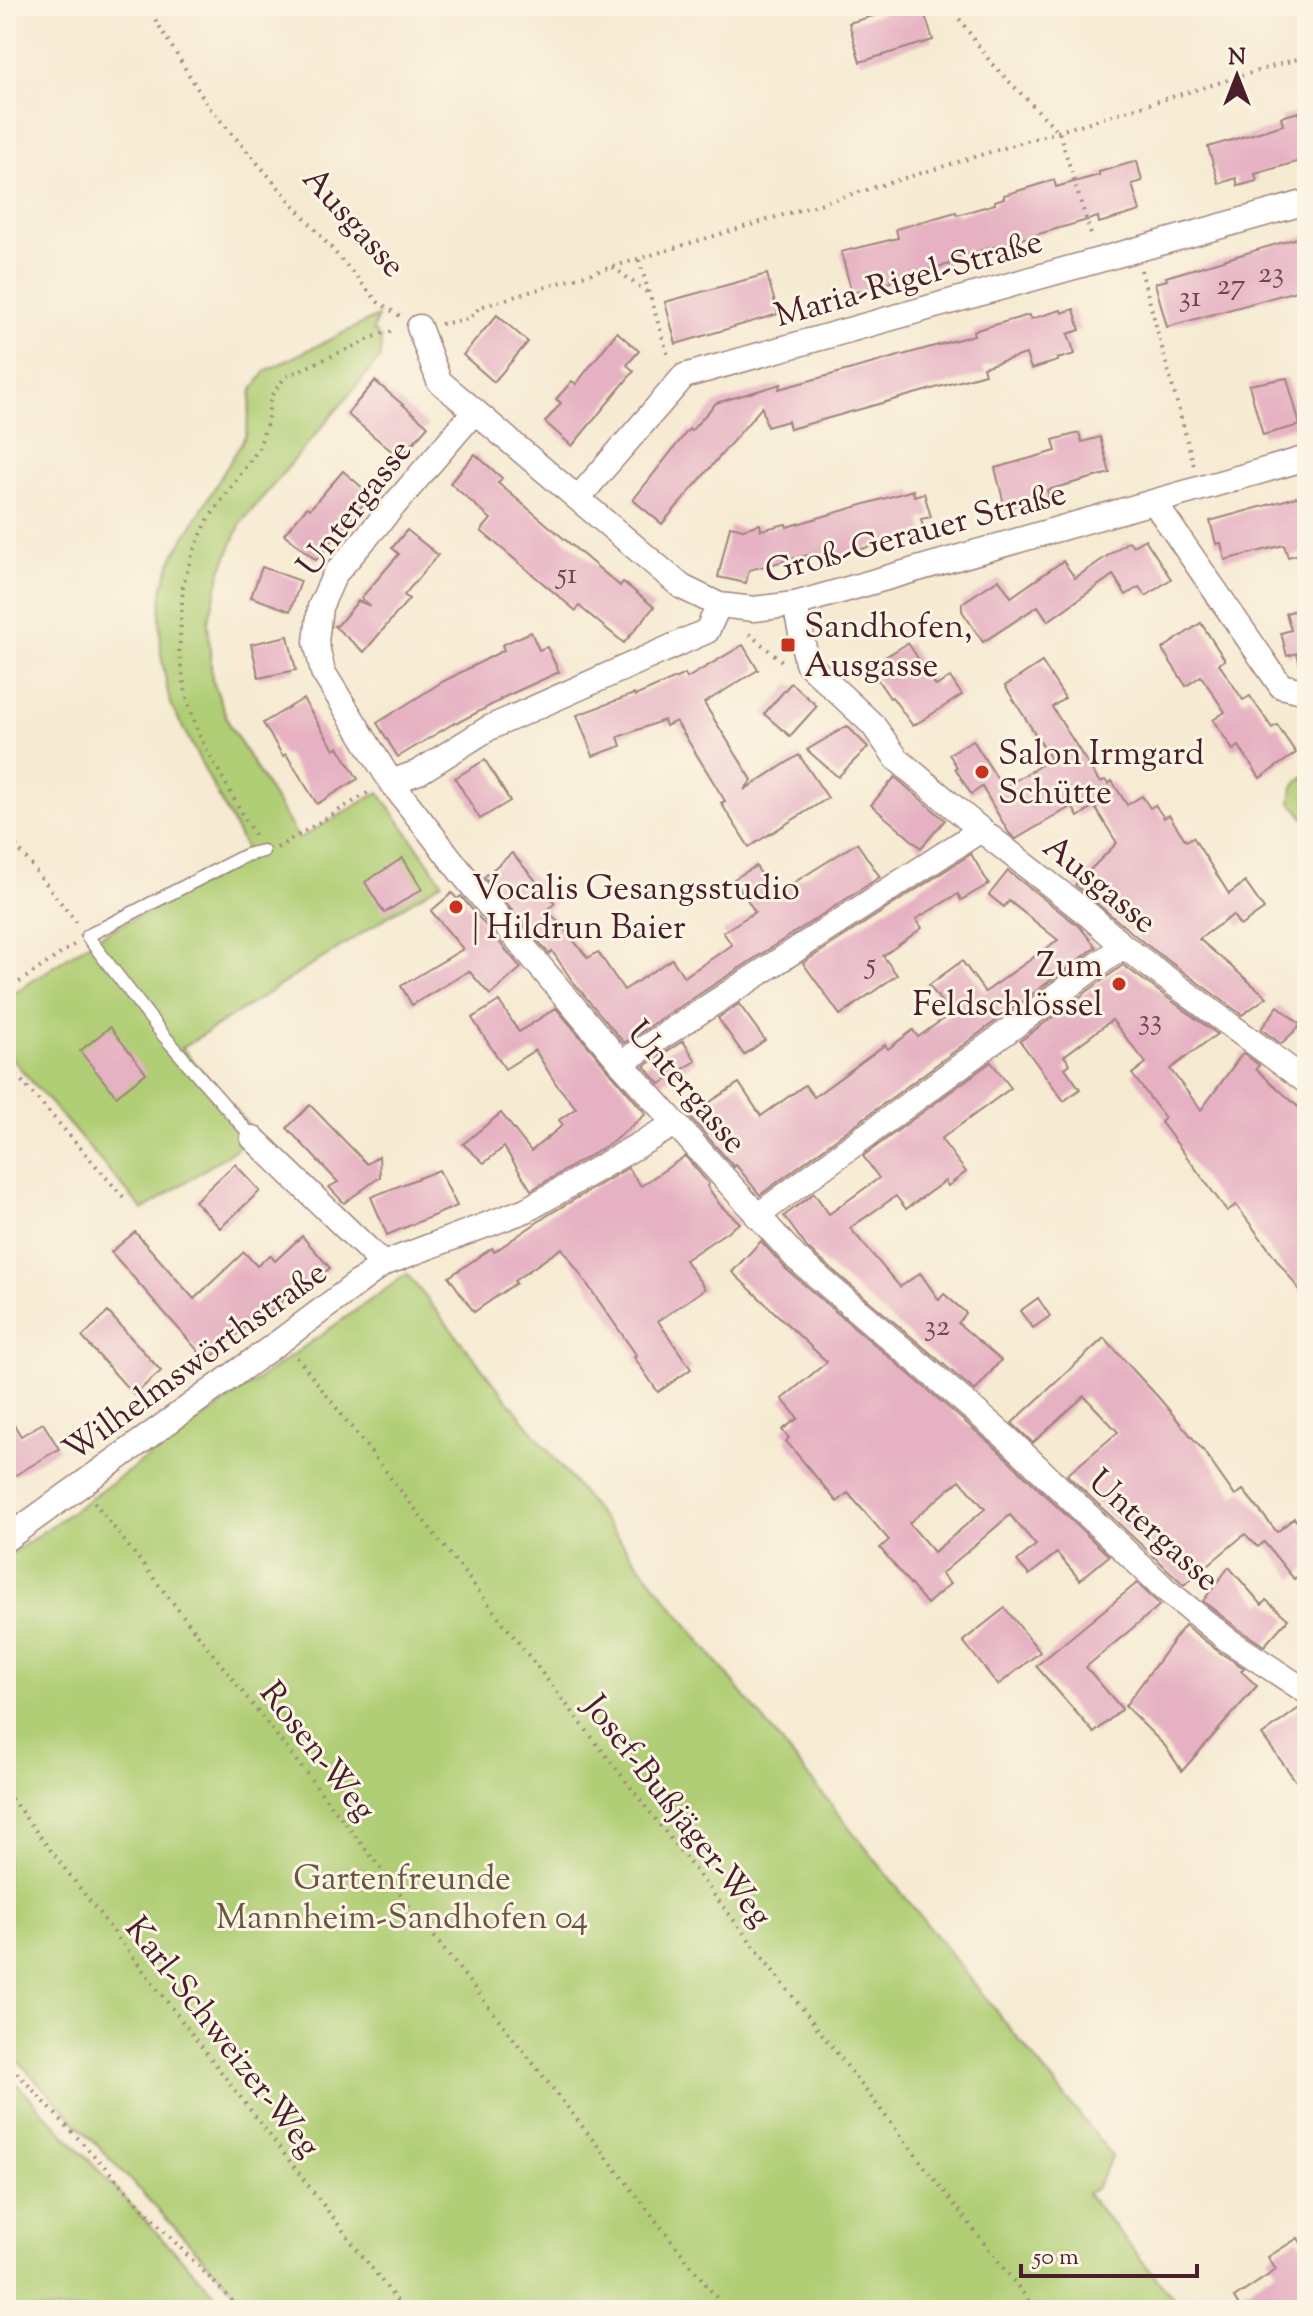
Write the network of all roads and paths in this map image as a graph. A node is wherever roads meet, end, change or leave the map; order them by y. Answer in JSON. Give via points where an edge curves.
{"nodes":[{"id":1,"x":147,"y":6,"type":"edge"},
{"id":2,"x":950,"y":6,"type":"edge"},
{"id":3,"x":1307,"y":56,"type":"edge"},
{"id":4,"x":1059,"y":132,"type":"junction"},
{"id":5,"x":1307,"y":202,"type":"edge"},
{"id":6,"x":1135,"y":248,"type":"junction"},
{"id":7,"x":638,"y":259,"type":"junction"},
{"id":8,"x":1098,"y":259,"type":"junction"},
{"id":9,"x":613,"y":267,"type":"junction"},
{"id":10,"x":649,"y":294,"type":"junction"},
{"id":11,"x":419,"y":327,"type":"junction"},
{"id":12,"x":684,"y":376,"type":"junction"},
{"id":13,"x":475,"y":411,"type":"junction"},
{"id":14,"x":1307,"y":458,"type":"edge"},
{"id":15,"x":1200,"y":488,"type":"junction"},
{"id":16,"x":578,"y":498,"type":"junction"},
{"id":17,"x":1154,"y":502,"type":"junction"},
{"id":18,"x":795,"y":604,"type":"junction"},
{"id":19,"x":719,"y":605,"type":"junction"},
{"id":20,"x":707,"y":631,"type":"junction"},
{"id":21,"x":807,"y":663,"type":"junction"},
{"id":22,"x":1307,"y":692,"type":"edge"},
{"id":23,"x":391,"y":782,"type":"junction"},
{"id":24,"x":981,"y":830,"type":"junction"},
{"id":25,"x":6,"y":833,"type":"edge"},
{"id":26,"x":263,"y":851,"type":"junction"},
{"id":27,"x":87,"y":936,"type":"junction"},
{"id":28,"x":1123,"y":946,"type":"junction"},
{"id":29,"x":6,"y":991,"type":"edge"},
{"id":30,"x":6,"y":1063,"type":"edge"},
{"id":31,"x":621,"y":1063,"type":"junction"},
{"id":32,"x":1307,"y":1082,"type":"edge"},
{"id":33,"x":675,"y":1124,"type":"junction"},
{"id":34,"x":253,"y":1138,"type":"joint"},
{"id":35,"x":126,"y":1200,"type":"dead end"},
{"id":36,"x":757,"y":1216,"type":"junction"},
{"id":37,"x":383,"y":1264,"type":"junction"},
{"id":38,"x":283,"y":1339,"type":"junction"},
{"id":39,"x":80,"y":1484,"type":"junction"},
{"id":40,"x":6,"y":1539,"type":"edge"},
{"id":41,"x":1307,"y":1692,"type":"edge"},
{"id":42,"x":6,"y":1792,"type":"edge"},
{"id":43,"x":6,"y":2061,"type":"edge"},
{"id":44,"x":241,"y":2310,"type":"edge"},
{"id":45,"x":404,"y":2310,"type":"edge"},
{"id":46,"x":726,"y":2310,"type":"edge"},
{"id":47,"x":1036,"y":2310,"type":"edge"}],
"edges":[{"from":1,"to":11,"type":"path","name":"Ausgasse","via":[[208,106],[378,302]]},
{"from":2,"to":4,"type":"path","via":[[991,63]]},
{"from":3,"to":4,"type":"path"},
{"from":4,"to":7,"type":"path"},
{"from":4,"to":8,"type":"path"},
{"from":5,"to":6,"type":"street","name":"Maria-Rigel-Straße"},
{"from":6,"to":8,"type":"street","name":"Maria-Rigel-Straße"},
{"from":6,"to":15,"type":"path"},
{"from":7,"to":9,"type":"path"},
{"from":7,"to":10,"type":"path"},
{"from":8,"to":12,"type":"street","name":"Maria-Rigel-Straße"},
{"from":9,"to":10,"type":"path"},
{"from":9,"to":11,"type":"path","via":[[480,307],[469,319]]},
{"from":10,"to":12,"type":"path","via":[[669,359]]},
{"from":11,"to":13,"type":"street","via":[[439,381]]},
{"from":11,"to":26,"type":"path","via":[[383,333],[285,377],[271,396],[259,448],[207,521],[183,585],[179,655],[187,699],[199,735]]},
{"from":12,"to":16,"type":"street"},
{"from":13,"to":16,"type":"street"},
{"from":13,"to":23,"type":"street","name":"Untergasse","via":[[335,574],[320,607],[316,642],[323,672]]},
{"from":14,"to":15,"type":"street","name":"Groß-Gerauer Straße"},
{"from":15,"to":17,"type":"street","name":"Groß-Gerauer Straße"},
{"from":16,"to":19,"type":"street","via":[[682,587]]},
{"from":17,"to":18,"type":"street","name":"Groß-Gerauer Straße"},
{"from":17,"to":22,"type":"street","via":[[1281,686]]},
{"from":18,"to":19,"type":"street","name":"Groß-Gerauer Straße","via":[[754,609]]},
{"from":18,"to":21,"type":"street"},
{"from":19,"to":20,"type":"street"},
{"from":20,"to":21,"type":"path","via":[[751,634],[784,664]]},
{"from":20,"to":23,"type":"street","via":[[489,728],[419,772]]},
{"from":21,"to":24,"type":"street","name":"Ausgasse","via":[[873,725],[897,759]]},
{"from":23,"to":26,"type":"path"},
{"from":23,"to":31,"type":"street","name":"Untergasse"},
{"from":24,"to":28,"type":"street","name":"Ausgasse"},
{"from":24,"to":31,"type":"street"},
{"from":25,"to":27,"type":"path"},
{"from":26,"to":27,"type":"lane"},
{"from":27,"to":29,"type":"path"},
{"from":27,"to":34,"type":"lane","name":"Wilhelmswörthstraße","via":[[164,1036]]},
{"from":28,"to":32,"type":"street","name":"Ausgasse"},
{"from":28,"to":36,"type":"street"},
{"from":30,"to":35,"type":"path"},
{"from":31,"to":33,"type":"street","name":"Untergasse"},
{"from":33,"to":36,"type":"street","name":"Untergasse"},
{"from":33,"to":37,"type":"street","name":"Wilhelmswörthstraße","via":[[526,1210]]},
{"from":34,"to":37,"type":"street","name":"Wilhelmswörthstraße"},
{"from":36,"to":41,"type":"street","name":"Untergasse","via":[[796,1258],[1008,1439],[1166,1590],[1228,1640]]},
{"from":37,"to":38,"type":"street","name":"Wilhelmswörthstraße"},
{"from":38,"to":39,"type":"street","name":"Wilhelmswörthstraße"},
{"from":38,"to":47,"type":"path","name":"Josef-Bußjäger-Weg"},
{"from":39,"to":40,"type":"street","name":"Wilhelmswörthstraße"},
{"from":39,"to":46,"type":"path","name":"Rosen-Weg"},
{"from":42,"to":45,"type":"path","name":"Karl-Schweizer-Weg"},
{"from":43,"to":44,"type":"path"}]}
